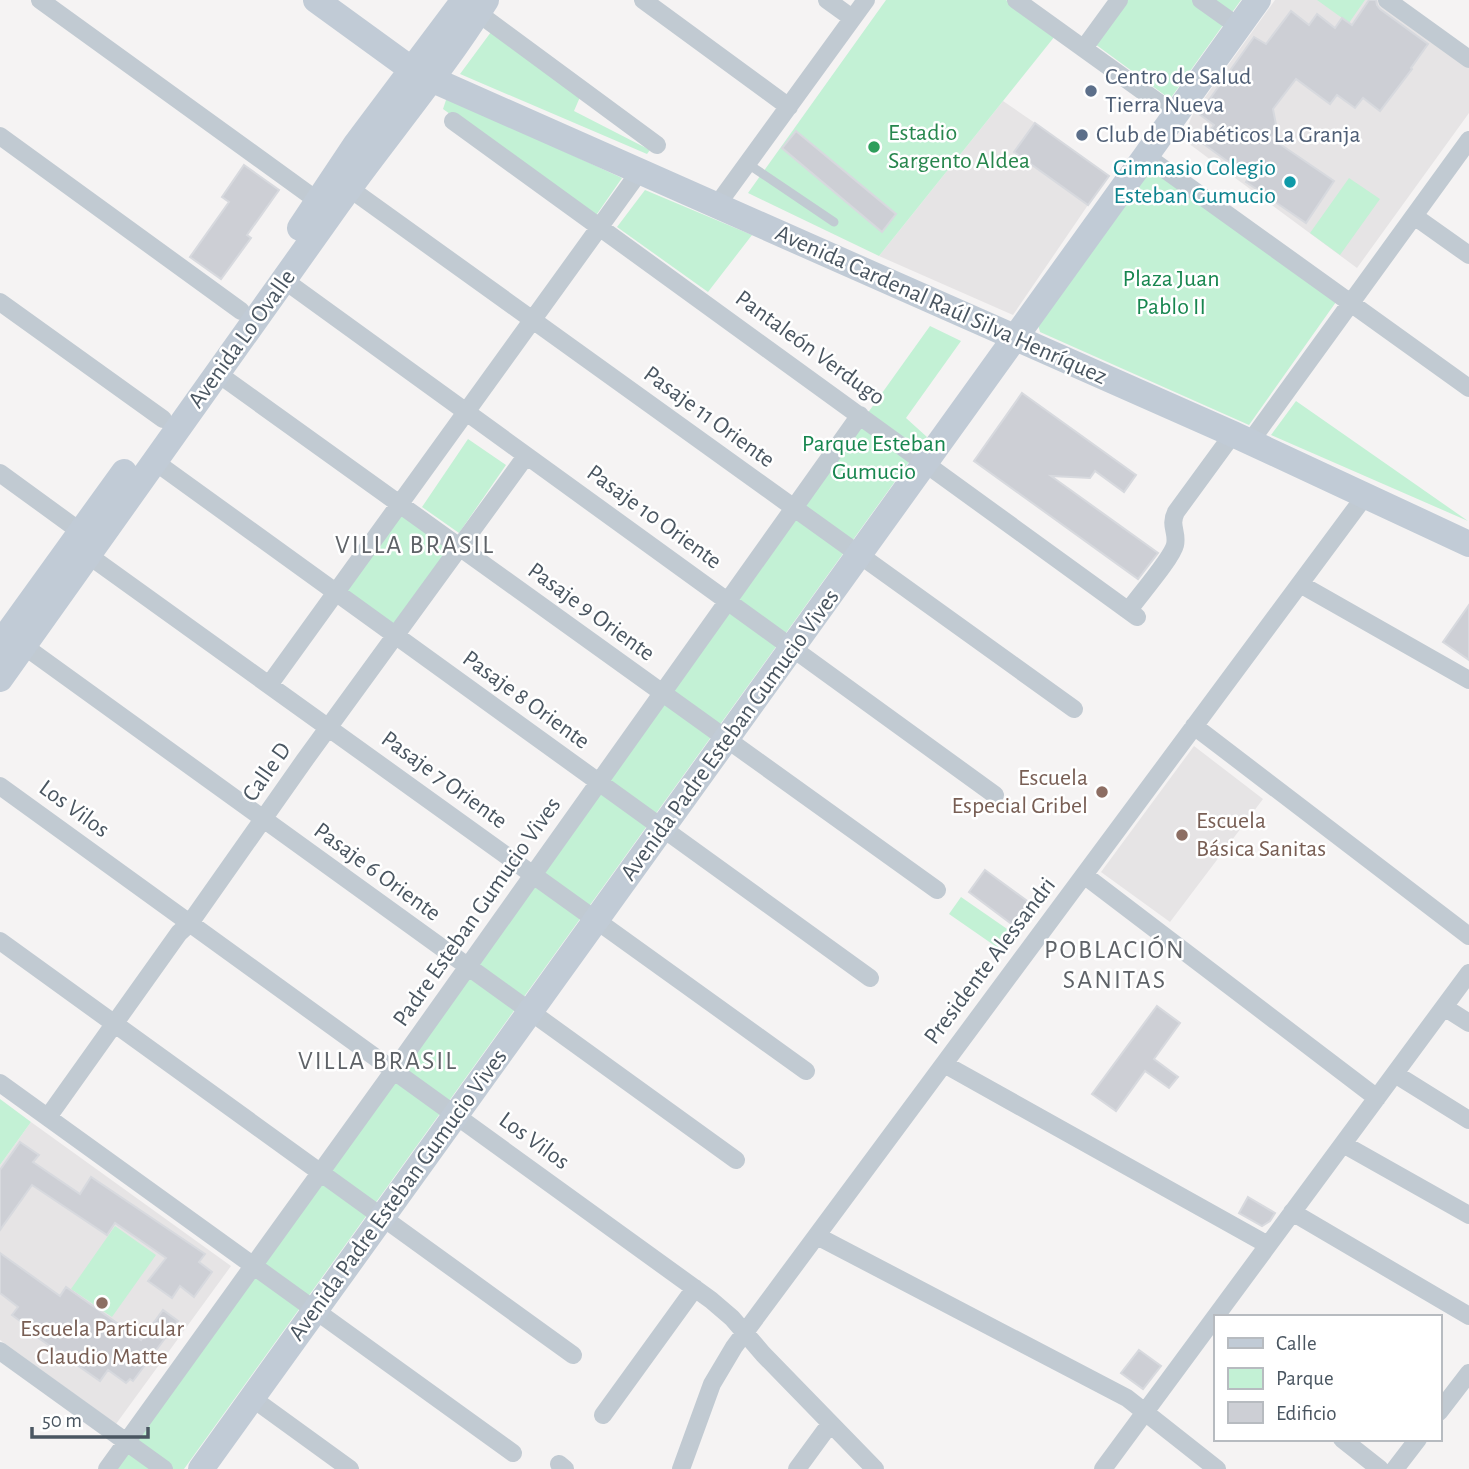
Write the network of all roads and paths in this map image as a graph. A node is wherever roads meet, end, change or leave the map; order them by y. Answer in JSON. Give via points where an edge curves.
{"nodes":[{"id":1,"x":40,"y":0,"type":"edge"},
{"id":2,"x":316,"y":0,"type":"edge"},
{"id":3,"x":643,"y":0,"type":"edge"},
{"id":4,"x":827,"y":0,"type":"edge"},
{"id":5,"x":866,"y":0,"type":"edge"},
{"id":6,"x":1016,"y":0,"type":"edge"},
{"id":7,"x":1119,"y":0,"type":"edge"},
{"id":8,"x":1201,"y":0,"type":"edge"},
{"id":9,"x":1258,"y":0,"type":"edge"},
{"id":10,"x":1387,"y":0,"type":"edge"},
{"id":11,"x":476,"y":4,"type":"edge"},
{"id":12,"x":852,"y":18,"type":"junction"},
{"id":13,"x":1239,"y":27,"type":"junction"},
{"id":14,"x":1084,"y":48,"type":"junction"},
{"id":15,"x":1469,"y":59,"type":"edge"},
{"id":16,"x":421,"y":74,"type":"junction"},
{"id":17,"x":789,"y":107,"type":"junction"},
{"id":18,"x":1176,"y":115,"type":"junction"},
{"id":19,"x":453,"y":121,"type":"dead end"},
{"id":20,"x":0,"y":136,"type":"edge"},
{"id":21,"x":1469,"y":139,"type":"edge"},
{"id":22,"x":657,"y":145,"type":"dead end"},
{"id":23,"x":1146,"y":156,"type":"junction"},
{"id":24,"x":748,"y":164,"type":"junction"},
{"id":25,"x":639,"y":171,"type":"junction"},
{"id":26,"x":349,"y":188,"type":"junction"},
{"id":27,"x":318,"y":201,"type":"junction"},
{"id":28,"x":717,"y":205,"type":"junction"},
{"id":29,"x":1414,"y":216,"type":"junction"},
{"id":30,"x":834,"y":222,"type":"dead end"},
{"id":31,"x":599,"y":226,"type":"junction"},
{"id":32,"x":1469,"y":255,"type":"edge"},
{"id":33,"x":284,"y":280,"type":"junction"},
{"id":34,"x":0,"y":302,"type":"edge"},
{"id":35,"x":1350,"y":303,"type":"junction"},
{"id":36,"x":241,"y":311,"type":"junction"},
{"id":37,"x":532,"y":319,"type":"junction"},
{"id":38,"x":1016,"y":338,"type":"junction"},
{"id":39,"x":216,"y":373,"type":"junction"},
{"id":40,"x":1469,"y":388,"type":"edge"},
{"id":41,"x":466,"y":412,"type":"junction"},
{"id":42,"x":860,"y":415,"type":"junction"},
{"id":43,"x":163,"y":419,"type":"junction"},
{"id":44,"x":1241,"y":438,"type":"junction"},
{"id":45,"x":526,"y":456,"type":"junction"},
{"id":46,"x":154,"y":461,"type":"junction"},
{"id":47,"x":926,"y":463,"type":"junction"},
{"id":48,"x":0,"y":473,"type":"edge"},
{"id":49,"x":1365,"y":496,"type":"junction"},
{"id":50,"x":399,"y":504,"type":"junction"},
{"id":51,"x":794,"y":508,"type":"junction"},
{"id":52,"x":85,"y":543,"type":"junction"},
{"id":53,"x":1469,"y":544,"type":"edge"},
{"id":54,"x":460,"y":548,"type":"junction"},
{"id":55,"x":859,"y":555,"type":"junction"},
{"id":56,"x":1300,"y":584,"type":"junction"},
{"id":57,"x":336,"y":592,"type":"junction"},
{"id":58,"x":728,"y":601,"type":"junction"},
{"id":59,"x":396,"y":636,"type":"junction"},
{"id":60,"x":12,"y":645,"type":"edge"},
{"id":61,"x":792,"y":648,"type":"junction"},
{"id":62,"x":0,"y":679,"type":"edge"},
{"id":63,"x":1469,"y":680,"type":"edge"},
{"id":64,"x":270,"y":685,"type":"junction"},
{"id":65,"x":662,"y":694,"type":"junction"},
{"id":66,"x":1074,"y":709,"type":"dead end"},
{"id":67,"x":1194,"y":726,"type":"junction"},
{"id":68,"x":329,"y":727,"type":"junction"},
{"id":69,"x":726,"y":740,"type":"junction"},
{"id":70,"x":599,"y":782,"type":"junction"},
{"id":71,"x":0,"y":786,"type":"edge"},
{"id":72,"x":995,"y":795,"type":"dead end"},
{"id":73,"x":263,"y":819,"type":"junction"},
{"id":74,"x":663,"y":828,"type":"junction"},
{"id":75,"x":534,"y":874,"type":"junction"},
{"id":76,"x":1084,"y":875,"type":"junction"},
{"id":77,"x":937,"y":890,"type":"dead end"},
{"id":78,"x":596,"y":919,"type":"junction"},
{"id":79,"x":190,"y":923,"type":"junction"},
{"id":80,"x":1469,"y":936,"type":"edge"},
{"id":81,"x":0,"y":942,"type":"edge"},
{"id":82,"x":467,"y":968,"type":"junction"},
{"id":83,"x":1469,"y":973,"type":"edge"},
{"id":84,"x":870,"y":978,"type":"dead end"},
{"id":85,"x":1444,"y":1007,"type":"junction"},
{"id":86,"x":529,"y":1013,"type":"junction"},
{"id":87,"x":1469,"y":1023,"type":"edge"},
{"id":88,"x":114,"y":1024,"type":"junction"},
{"id":89,"x":944,"y":1064,"type":"junction"},
{"id":90,"x":394,"y":1070,"type":"junction"},
{"id":91,"x":806,"y":1071,"type":"dead end"},
{"id":92,"x":1395,"y":1074,"type":"junction"},
{"id":93,"x":0,"y":1083,"type":"edge"},
{"id":94,"x":1377,"y":1098,"type":"junction"},
{"id":95,"x":456,"y":1114,"type":"junction"},
{"id":96,"x":48,"y":1117,"type":"junction"},
{"id":97,"x":1469,"y":1120,"type":"edge"},
{"id":98,"x":1343,"y":1144,"type":"junction"},
{"id":99,"x":736,"y":1160,"type":"dead end"},
{"id":100,"x":321,"y":1173,"type":"junction"},
{"id":101,"x":1292,"y":1212,"type":"junction"},
{"id":102,"x":1469,"y":1215,"type":"edge"},
{"id":103,"x":382,"y":1217,"type":"junction"},
{"id":104,"x":817,"y":1236,"type":"junction"},
{"id":105,"x":1268,"y":1245,"type":"junction"},
{"id":106,"x":254,"y":1265,"type":"junction"},
{"id":107,"x":695,"y":1288,"type":"junction"},
{"id":108,"x":315,"y":1310,"type":"junction"},
{"id":109,"x":1223,"y":1315,"type":"edge"},
{"id":110,"x":1469,"y":1316,"type":"edge"},
{"id":111,"x":744,"y":1332,"type":"junction"},
{"id":112,"x":1209,"y":1337,"type":"edge"},
{"id":113,"x":0,"y":1351,"type":"edge"},
{"id":114,"x":573,"y":1355,"type":"dead end"},
{"id":115,"x":1469,"y":1373,"type":"edge"},
{"id":116,"x":252,"y":1398,"type":"junction"},
{"id":117,"x":1441,"y":1409,"type":"edge"},
{"id":118,"x":1145,"y":1412,"type":"junction"},
{"id":119,"x":603,"y":1415,"type":"dead end"},
{"id":120,"x":830,"y":1424,"type":"junction"},
{"id":121,"x":1345,"y":1441,"type":"edge"},
{"id":122,"x":1416,"y":1441,"type":"edge"},
{"id":123,"x":127,"y":1442,"type":"junction"},
{"id":124,"x":513,"y":1453,"type":"dead end"},
{"id":125,"x":107,"y":1469,"type":"edge"},
{"id":126,"x":164,"y":1469,"type":"edge"},
{"id":127,"x":201,"y":1469,"type":"edge"},
{"id":128,"x":350,"y":1469,"type":"edge"},
{"id":129,"x":681,"y":1469,"type":"edge"},
{"id":130,"x":797,"y":1469,"type":"edge"},
{"id":131,"x":875,"y":1469,"type":"edge"},
{"id":132,"x":1103,"y":1469,"type":"edge"},
{"id":133,"x":1217,"y":1469,"type":"edge"},
{"id":134,"x":1380,"y":1469,"type":"edge"},
{"id":135,"x":1395,"y":1469,"type":"edge"}],
"edges":[{"from":1,"to":27,"type":"street"},
{"from":2,"to":16,"type":"main road","name":"Avenida Cardenal Raúl Silva Henríquez"},
{"from":3,"to":17,"type":"street"},
{"from":4,"to":12,"type":"street"},
{"from":5,"to":12,"type":"street"},
{"from":6,"to":14,"type":"street"},
{"from":7,"to":14,"type":"street"},
{"from":8,"to":13,"type":"street"},
{"from":9,"to":13,"type":"main road","name":"Avenida Padre Esteban Gumucio Vives"},
{"from":10,"to":15,"type":"street"},
{"from":11,"to":16,"type":"main road","name":"Avenida Lo Ovalle"},
{"from":11,"to":22,"type":"street"},
{"from":12,"to":17,"type":"street"},
{"from":13,"to":18,"type":"main road","name":"Avenida Padre Esteban Gumucio Vives"},
{"from":14,"to":18,"type":"street"},
{"from":16,"to":25,"type":"main road","name":"Avenida Cardenal Raúl Silva Henríquez"},
{"from":16,"to":26,"type":"main road","name":"Avenida Lo Ovalle"},
{"from":16,"to":27,"type":"main road","name":"Avenida Lo Ovalle","via":[[356,144]]},
{"from":17,"to":24,"type":"street"},
{"from":18,"to":23,"type":"main road","name":"Avenida Padre Esteban Gumucio Vives"},
{"from":19,"to":31,"type":"street","name":"Pantaleón Verdugo"},
{"from":20,"to":36,"type":"street"},
{"from":21,"to":29,"type":"street"},
{"from":23,"to":35,"type":"street"},
{"from":23,"to":38,"type":"main road","name":"Avenida Padre Esteban Gumucio Vives"},
{"from":24,"to":28,"type":"street"},
{"from":24,"to":30,"type":"lane"},
{"from":25,"to":28,"type":"main road","name":"Avenida Cardenal Raúl Silva Henríquez"},
{"from":25,"to":31,"type":"street"},
{"from":26,"to":33,"type":"main road","name":"Avenida Lo Ovalle"},
{"from":26,"to":37,"type":"street","name":"Pasaje 11 Oriente"},
{"from":27,"to":36,"type":"main road","name":"Avenida Lo Ovalle"},
{"from":28,"to":38,"type":"main road","name":"Avenida Cardenal Raúl Silva Henríquez"},
{"from":29,"to":32,"type":"street"},
{"from":29,"to":35,"type":"street"},
{"from":31,"to":37,"type":"street"},
{"from":31,"to":42,"type":"street","name":"Pantaleón Verdugo"},
{"from":33,"to":39,"type":"main road","name":"Avenida Lo Ovalle"},
{"from":33,"to":41,"type":"street","name":"Pasaje 10 Oriente"},
{"from":34,"to":43,"type":"street"},
{"from":35,"to":40,"type":"street"},
{"from":35,"to":44,"type":"street"},
{"from":36,"to":43,"type":"main road","name":"Avenida Lo Ovalle"},
{"from":37,"to":41,"type":"street"},
{"from":37,"to":51,"type":"street","name":"Pasaje 11 Oriente"},
{"from":38,"to":44,"type":"main road","name":"Avenida Cardenal Raúl Silva Henríquez"},
{"from":38,"to":47,"type":"main road","name":"Avenida Padre Esteban Gumucio Vives"},
{"from":39,"to":46,"type":"main road","name":"Avenida Lo Ovalle"},
{"from":39,"to":50,"type":"street","name":"Pasaje 9 Oriente"},
{"from":41,"to":45,"type":"street","name":"Pasaje 10 Oriente"},
{"from":41,"to":50,"type":"street"},
{"from":42,"to":47,"type":"street","name":"Pantaleón Verdugo"},
{"from":42,"to":51,"type":"street","name":"Padre Esteban Gumucio Vives"},
{"from":43,"to":52,"type":"main road","name":"Avenida Lo Ovalle"},
{"from":44,"to":47,"type":"street","name":"Pantaleón Verdugo","via":[[1177,512],[1172,522],[1172,552],[1133,613]]},
{"from":44,"to":49,"type":"main road","name":"Avenida Cardenal Raúl Silva Henríquez"},
{"from":45,"to":54,"type":"street","name":"Calle D"},
{"from":45,"to":58,"type":"street","name":"Pasaje 10 Oriente"},
{"from":46,"to":52,"type":"main road","name":"Avenida Lo Ovalle"},
{"from":46,"to":57,"type":"street","name":"Pasaje 8 Oriente"},
{"from":47,"to":55,"type":"main road","name":"Avenida Padre Esteban Gumucio Vives"},
{"from":48,"to":52,"type":"street","name":"Pasaje 7 Oriente"},
{"from":49,"to":53,"type":"main road","name":"Avenida Cardenal Raúl Silva Henríquez"},
{"from":49,"to":56,"type":"street","name":"Presidente Alessandri"},
{"from":50,"to":54,"type":"street","name":"Pasaje 9 Oriente"},
{"from":50,"to":57,"type":"street"},
{"from":51,"to":55,"type":"street","name":"Pasaje 11 Oriente"},
{"from":51,"to":58,"type":"street","name":"Padre Esteban Gumucio Vives"},
{"from":52,"to":60,"type":"main road","name":"Avenida Lo Ovalle"},
{"from":52,"to":64,"type":"street","name":"Pasaje 7 Oriente"},
{"from":54,"to":59,"type":"street","name":"Calle D"},
{"from":54,"to":65,"type":"street","name":"Pasaje 9 Oriente"},
{"from":55,"to":61,"type":"main road","name":"Avenida Padre Esteban Gumucio Vives"},
{"from":55,"to":66,"type":"street","name":"Pasaje 11 Oriente"},
{"from":56,"to":63,"type":"street"},
{"from":56,"to":67,"type":"street","name":"Presidente Alessandri"},
{"from":57,"to":59,"type":"street","name":"Pasaje 8 Oriente"},
{"from":57,"to":64,"type":"street"},
{"from":58,"to":61,"type":"street","name":"Pasaje 10 Oriente"},
{"from":58,"to":65,"type":"street","name":"Padre Esteban Gumucio Vives"},
{"from":59,"to":68,"type":"street","name":"Calle D"},
{"from":59,"to":70,"type":"street","name":"Pasaje 8 Oriente"},
{"from":60,"to":62,"type":"main road","name":"Avenida Lo Ovalle"},
{"from":60,"to":73,"type":"street","name":"Pasaje 6 Oriente"},
{"from":61,"to":69,"type":"main road","name":"Avenida Padre Esteban Gumucio Vives"},
{"from":61,"to":72,"type":"street","name":"Pasaje 10 Oriente"},
{"from":64,"to":68,"type":"street","name":"Pasaje 7 Oriente"},
{"from":65,"to":69,"type":"street","name":"Pasaje 9 Oriente"},
{"from":65,"to":70,"type":"street","name":"Padre Esteban Gumucio Vives"},
{"from":67,"to":76,"type":"street","name":"Presidente Alessandri"},
{"from":67,"to":80,"type":"street"},
{"from":68,"to":73,"type":"street","name":"Calle D"},
{"from":68,"to":75,"type":"street","name":"Pasaje 7 Oriente"},
{"from":69,"to":74,"type":"main road","name":"Avenida Padre Esteban Gumucio Vives"},
{"from":69,"to":77,"type":"street","name":"Pasaje 9 Oriente"},
{"from":70,"to":74,"type":"street","name":"Pasaje 8 Oriente"},
{"from":70,"to":75,"type":"street","name":"Padre Esteban Gumucio Vives"},
{"from":71,"to":79,"type":"street","name":"Los Vilos"},
{"from":73,"to":79,"type":"street","name":"Calle D"},
{"from":73,"to":82,"type":"street","name":"Pasaje 6 Oriente"},
{"from":74,"to":78,"type":"main road","name":"Avenida Padre Esteban Gumucio Vives"},
{"from":74,"to":84,"type":"street","name":"Pasaje 8 Oriente"},
{"from":75,"to":78,"type":"street","name":"Pasaje 7 Oriente"},
{"from":75,"to":82,"type":"street","name":"Padre Esteban Gumucio Vives"},
{"from":76,"to":89,"type":"street","name":"Presidente Alessandri"},
{"from":76,"to":94,"type":"street"},
{"from":78,"to":86,"type":"main road","name":"Avenida Padre Esteban Gumucio Vives"},
{"from":78,"to":91,"type":"street","name":"Pasaje 7 Oriente"},
{"from":79,"to":88,"type":"street","name":"Calle D"},
{"from":79,"to":90,"type":"street","name":"Los Vilos"},
{"from":81,"to":88,"type":"street"},
{"from":82,"to":86,"type":"street","name":"Pasaje 6 Oriente"},
{"from":82,"to":90,"type":"street","name":"Padre Esteban Gumucio Vives"},
{"from":83,"to":85,"type":"street"},
{"from":85,"to":87,"type":"street"},
{"from":85,"to":92,"type":"street"},
{"from":86,"to":95,"type":"main road","name":"Avenida Padre Esteban Gumucio Vives"},
{"from":86,"to":99,"type":"street","name":"Pasaje 6 Oriente"},
{"from":88,"to":96,"type":"street","name":"Calle D"},
{"from":88,"to":100,"type":"street"},
{"from":89,"to":104,"type":"street","name":"Presidente Alessandri"},
{"from":89,"to":105,"type":"street"},
{"from":90,"to":95,"type":"street","name":"Los Vilos"},
{"from":90,"to":100,"type":"street","name":"Padre Esteban Gumucio Vives"},
{"from":92,"to":94,"type":"street"},
{"from":92,"to":97,"type":"street"},
{"from":93,"to":96,"type":"street"},
{"from":94,"to":98,"type":"street"},
{"from":95,"to":103,"type":"main road","name":"Avenida Padre Esteban Gumucio Vives"},
{"from":95,"to":107,"type":"street","name":"Los Vilos"},
{"from":96,"to":106,"type":"street"},
{"from":98,"to":101,"type":"street"},
{"from":98,"to":102,"type":"street"},
{"from":100,"to":103,"type":"street"},
{"from":100,"to":106,"type":"street","name":"Padre Esteban Gumucio Vives"},
{"from":101,"to":105,"type":"street"},
{"from":101,"to":110,"type":"street"},
{"from":103,"to":108,"type":"main road","name":"Avenida Padre Esteban Gumucio Vives"},
{"from":103,"to":114,"type":"street"},
{"from":104,"to":111,"type":"street","name":"Presidente Alessandri"},
{"from":104,"to":118,"type":"street"},
{"from":105,"to":109,"type":"street"},
{"from":106,"to":108,"type":"street"},
{"from":106,"to":123,"type":"street","name":"Padre Esteban Gumucio Vives"},
{"from":107,"to":111,"type":"street","name":"Los Vilos"},
{"from":107,"to":119,"type":"street"},
{"from":108,"to":116,"type":"main road","name":"Avenida Padre Esteban Gumucio Vives"},
{"from":108,"to":124,"type":"street"},
{"from":111,"to":120,"type":"street","name":"Los Vilos"},
{"from":111,"to":129,"type":"street","name":"Presidente Alessandri","via":[[712,1384]]},
{"from":112,"to":118,"type":"street"},
{"from":113,"to":123,"type":"street"},
{"from":115,"to":117,"type":"street"},
{"from":116,"to":127,"type":"main road","name":"Avenida Padre Esteban Gumucio Vives"},
{"from":116,"to":128,"type":"street"},
{"from":118,"to":132,"type":"street"},
{"from":118,"to":133,"type":"street"},
{"from":120,"to":130,"type":"street"},
{"from":120,"to":131,"type":"street","name":"Los Vilos"},
{"from":121,"to":134,"type":"street"},
{"from":122,"to":135,"type":"street"},
{"from":123,"to":125,"type":"street","name":"Padre Esteban Gumucio Vives"},
{"from":123,"to":126,"type":"street"}]}
